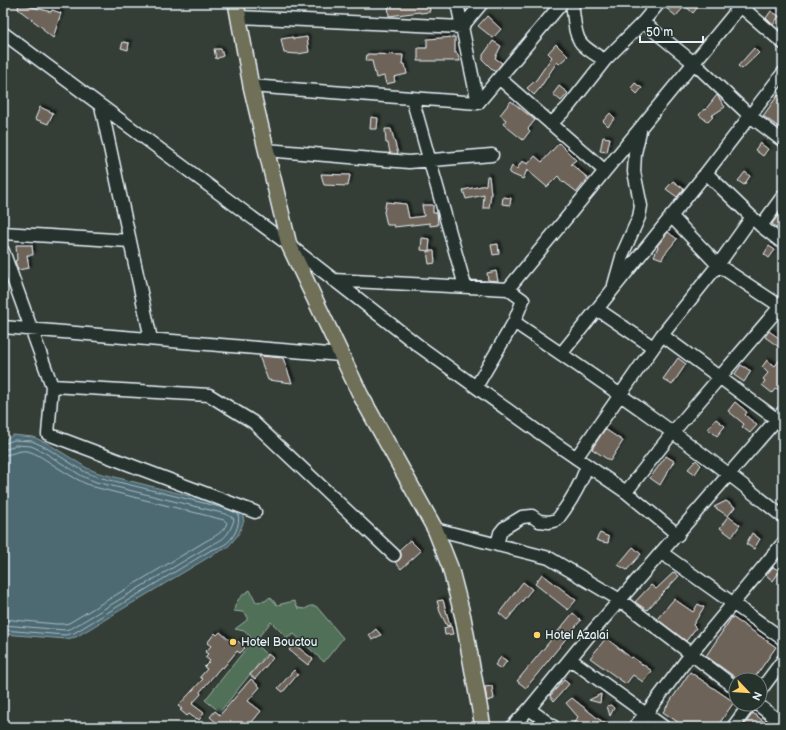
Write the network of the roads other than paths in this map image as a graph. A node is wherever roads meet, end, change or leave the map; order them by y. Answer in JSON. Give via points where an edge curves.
{"nodes":[{"id":1,"x":457,"y":3,"type":"edge"},
{"id":2,"x":482,"y":3,"type":"edge"},
{"id":3,"x":562,"y":3,"type":"edge"},
{"id":4,"x":572,"y":3,"type":"edge"},
{"id":5,"x":659,"y":3,"type":"edge"},
{"id":6,"x":740,"y":4,"type":"edge"},
{"id":7,"x":236,"y":10,"type":"edge"},
{"id":8,"x":643,"y":22,"type":"junction"},
{"id":9,"x":462,"y":27,"type":"junction"},
{"id":10,"x":3,"y":33,"type":"edge"},
{"id":11,"x":783,"y":43,"type":"edge"},
{"id":12,"x":605,"y":60,"type":"junction"},
{"id":13,"x":694,"y":63,"type":"junction"},
{"id":14,"x":783,"y":73,"type":"edge"},
{"id":15,"x":499,"y":78,"type":"junction"},
{"id":16,"x":251,"y":86,"type":"junction"},
{"id":17,"x":412,"y":98,"type":"junction"},
{"id":18,"x":478,"y":103,"type":"junction"},
{"id":19,"x":101,"y":106,"type":"junction"},
{"id":20,"x":750,"y":116,"type":"junction"},
{"id":21,"x":551,"y":124,"type":"junction"},
{"id":22,"x":640,"y":128,"type":"junction"},
{"id":23,"x":783,"y":141,"type":"edge"},
{"id":24,"x":266,"y":150,"type":"junction"},
{"id":25,"x":492,"y":155,"type":"dead end"},
{"id":26,"x":430,"y":160,"type":"junction"},
{"id":27,"x":605,"y":171,"type":"junction"},
{"id":28,"x":706,"y":173,"type":"junction"},
{"id":29,"x":783,"y":196,"type":"edge"},
{"id":30,"x":671,"y":216,"type":"junction"},
{"id":31,"x":752,"y":217,"type":"junction"},
{"id":32,"x":761,"y":226,"type":"junction"},
{"id":33,"x":3,"y":233,"type":"edge"},
{"id":34,"x":130,"y":241,"type":"junction"},
{"id":35,"x":783,"y":243,"type":"edge"},
{"id":36,"x":289,"y":245,"type":"junction"},
{"id":37,"x":3,"y":251,"type":"edge"},
{"id":38,"x":718,"y":265,"type":"junction"},
{"id":39,"x":333,"y":280,"type":"junction"},
{"id":40,"x":465,"y":286,"type":"junction"},
{"id":41,"x":613,"y":288,"type":"junction"},
{"id":42,"x":508,"y":289,"type":"junction"},
{"id":43,"x":782,"y":306,"type":"edge"},
{"id":44,"x":597,"y":309,"type":"junction"},
{"id":45,"x":514,"y":322,"type":"junction"},
{"id":46,"x":3,"y":328,"type":"edge"},
{"id":47,"x":32,"y":330,"type":"junction"},
{"id":48,"x":662,"y":335,"type":"junction"},
{"id":49,"x":151,"y":340,"type":"junction"},
{"id":50,"x":653,"y":348,"type":"junction"},
{"id":51,"x":561,"y":354,"type":"junction"},
{"id":52,"x":341,"y":355,"type":"junction"},
{"id":53,"x":719,"y":378,"type":"junction"},
{"id":54,"x":52,"y":386,"type":"junction"},
{"id":55,"x":476,"y":387,"type":"junction"},
{"id":56,"x":621,"y":394,"type":"junction"},
{"id":57,"x":781,"y":419,"type":"edge"},
{"id":58,"x":673,"y":432,"type":"junction"},
{"id":59,"x":576,"y":458,"type":"junction"},
{"id":60,"x":587,"y":466,"type":"junction"},
{"id":61,"x":730,"y":474,"type":"junction"},
{"id":62,"x":626,"y":492,"type":"junction"},
{"id":63,"x":255,"y":512,"type":"dead end"},
{"id":64,"x":783,"y":517,"type":"edge"},
{"id":65,"x":436,"y":529,"type":"junction"},
{"id":66,"x":678,"y":535,"type":"junction"},
{"id":67,"x":783,"y":544,"type":"edge"},
{"id":68,"x":497,"y":545,"type":"junction"},
{"id":69,"x":662,"y":553,"type":"junction"},
{"id":70,"x":394,"y":555,"type":"dead end"},
{"id":71,"x":620,"y":600,"type":"junction"},
{"id":72,"x":733,"y":604,"type":"junction"},
{"id":73,"x":783,"y":639,"type":"edge"},
{"id":74,"x":691,"y":654,"type":"junction"},
{"id":75,"x":570,"y":659,"type":"junction"},
{"id":76,"x":783,"y":660,"type":"edge"},
{"id":77,"x":768,"y":680,"type":"edge"},
{"id":78,"x":728,"y":682,"type":"edge"},
{"id":79,"x":529,"y":709,"type":"junction"},
{"id":80,"x":744,"y":712,"type":"edge"},
{"id":81,"x":767,"y":712,"type":"edge"},
{"id":82,"x":646,"y":714,"type":"junction"},
{"id":83,"x":783,"y":724,"type":"edge"},
{"id":84,"x":483,"y":727,"type":"edge"},
{"id":85,"x":512,"y":727,"type":"edge"},
{"id":86,"x":554,"y":727,"type":"edge"},
{"id":87,"x":634,"y":727,"type":"edge"},
{"id":88,"x":664,"y":727,"type":"edge"},
{"id":89,"x":733,"y":727,"type":"edge"}],
"edges":[{"from":1,"to":9,"type":"street"},
{"from":2,"to":9,"type":"street"},
{"from":3,"to":15,"type":"street"},
{"from":4,"to":12,"type":"street","via":[[574,29],[578,40],[587,50]]},
{"from":5,"to":8,"type":"street"},
{"from":6,"to":11,"type":"street"},
{"from":6,"to":13,"type":"street"},
{"from":7,"to":9,"type":"street"},
{"from":7,"to":16,"type":"main road"},
{"from":8,"to":12,"type":"street"},
{"from":8,"to":13,"type":"street"},
{"from":9,"to":18,"type":"street"},
{"from":10,"to":19,"type":"street"},
{"from":12,"to":21,"type":"street","via":[[568,107]]},
{"from":13,"to":20,"type":"street"},
{"from":13,"to":22,"type":"street"},
{"from":14,"to":20,"type":"street"},
{"from":15,"to":18,"type":"street"},
{"from":15,"to":21,"type":"street"},
{"from":16,"to":17,"type":"street"},
{"from":16,"to":24,"type":"main road"},
{"from":17,"to":18,"type":"street"},
{"from":17,"to":26,"type":"street"},
{"from":19,"to":34,"type":"street"},
{"from":19,"to":36,"type":"street"},
{"from":20,"to":23,"type":"street"},
{"from":20,"to":28,"type":"street"},
{"from":21,"to":27,"type":"street"},
{"from":22,"to":27,"type":"street"},
{"from":22,"to":41,"type":"street","via":[[634,172],[641,206]]},
{"from":24,"to":26,"type":"street","via":[[409,162]]},
{"from":24,"to":36,"type":"main road"},
{"from":25,"to":26,"type":"street"},
{"from":26,"to":40,"type":"street"},
{"from":27,"to":42,"type":"street"},
{"from":28,"to":30,"type":"street"},
{"from":28,"to":31,"type":"street"},
{"from":29,"to":32,"type":"street"},
{"from":30,"to":38,"type":"street"},
{"from":30,"to":41,"type":"street"},
{"from":31,"to":32,"type":"street"},
{"from":31,"to":38,"type":"street"},
{"from":32,"to":35,"type":"street"},
{"from":33,"to":34,"type":"street"},
{"from":34,"to":49,"type":"street"},
{"from":36,"to":39,"type":"street"},
{"from":36,"to":52,"type":"main road"},
{"from":37,"to":47,"type":"street"},
{"from":38,"to":43,"type":"street"},
{"from":38,"to":48,"type":"street"},
{"from":39,"to":40,"type":"street"},
{"from":39,"to":55,"type":"street"},
{"from":40,"to":42,"type":"street"},
{"from":41,"to":44,"type":"street"},
{"from":42,"to":45,"type":"street","via":[[523,300]]},
{"from":43,"to":53,"type":"street"},
{"from":44,"to":50,"type":"street"},
{"from":44,"to":51,"type":"street"},
{"from":45,"to":51,"type":"street"},
{"from":45,"to":55,"type":"street"},
{"from":46,"to":47,"type":"street"},
{"from":47,"to":49,"type":"street"},
{"from":47,"to":54,"type":"street"},
{"from":48,"to":50,"type":"street"},
{"from":48,"to":53,"type":"street"},
{"from":49,"to":52,"type":"street"},
{"from":50,"to":56,"type":"street"},
{"from":51,"to":56,"type":"street"},
{"from":52,"to":65,"type":"main road","via":[[361,396]]},
{"from":53,"to":57,"type":"street"},
{"from":53,"to":58,"type":"street"},
{"from":54,"to":63,"type":"street","via":[[48,434]]},
{"from":54,"to":70,"type":"street","via":[[209,395],[253,422]]},
{"from":55,"to":59,"type":"street"},
{"from":56,"to":58,"type":"street"},
{"from":56,"to":59,"type":"street"},
{"from":57,"to":61,"type":"street"},
{"from":58,"to":61,"type":"street"},
{"from":58,"to":62,"type":"street"},
{"from":59,"to":60,"type":"street"},
{"from":60,"to":62,"type":"street"},
{"from":60,"to":68,"type":"street","via":[[576,493],[557,520],[549,522],[539,521],[532,516],[522,517],[504,528]]},
{"from":61,"to":64,"type":"street"},
{"from":61,"to":66,"type":"street"},
{"from":62,"to":66,"type":"street"},
{"from":65,"to":68,"type":"street"},
{"from":65,"to":84,"type":"main road","via":[[450,567],[463,617]]},
{"from":66,"to":69,"type":"street"},
{"from":67,"to":72,"type":"street"},
{"from":68,"to":71,"type":"street","via":[[549,558]]},
{"from":69,"to":71,"type":"street"},
{"from":69,"to":72,"type":"street"},
{"from":71,"to":74,"type":"street"},
{"from":71,"to":75,"type":"street"},
{"from":72,"to":73,"type":"street"},
{"from":72,"to":74,"type":"street"},
{"from":74,"to":78,"type":"street"},
{"from":74,"to":82,"type":"street"},
{"from":75,"to":79,"type":"street"},
{"from":75,"to":82,"type":"street"},
{"from":76,"to":77,"type":"street"},
{"from":79,"to":85,"type":"street"},
{"from":79,"to":86,"type":"street"},
{"from":80,"to":89,"type":"street"},
{"from":81,"to":83,"type":"street"},
{"from":82,"to":87,"type":"street"},
{"from":82,"to":88,"type":"street"}]}
